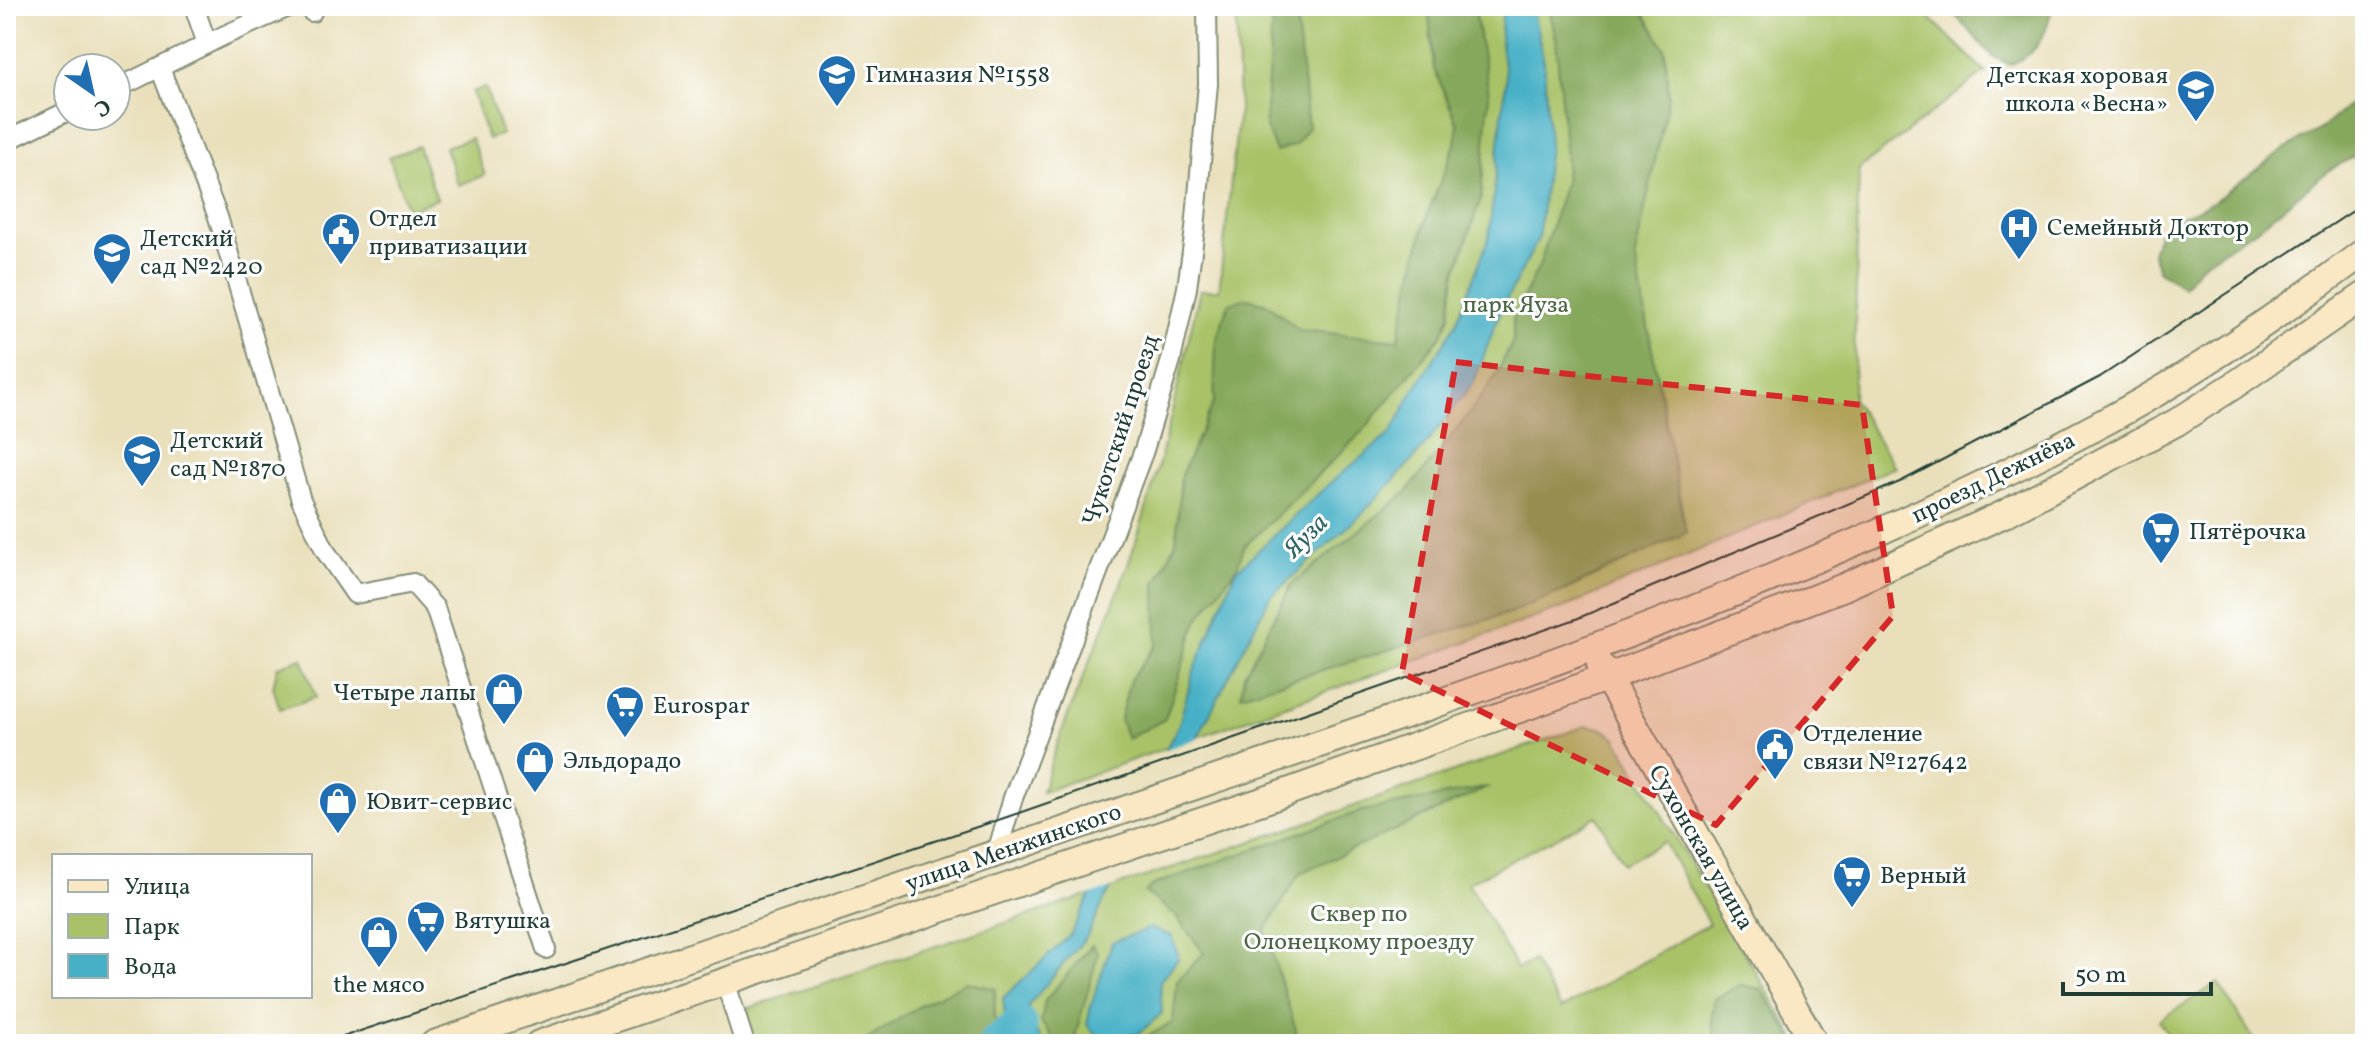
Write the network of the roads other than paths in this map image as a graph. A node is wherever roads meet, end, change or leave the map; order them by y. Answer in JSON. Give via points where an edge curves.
{"nodes":[{"id":1,"x":194,"y":6,"type":"edge"},
{"id":2,"x":291,"y":6,"type":"edge"},
{"id":3,"x":1207,"y":6,"type":"edge"},
{"id":4,"x":207,"y":44,"type":"junction"},
{"id":5,"x":160,"y":68,"type":"junction"},
{"id":6,"x":132,"y":81,"type":"edge"},
{"id":7,"x":52,"y":119,"type":"edge"},
{"id":8,"x":6,"y":141,"type":"edge"},
{"id":9,"x":2365,"y":251,"type":"edge"},
{"id":10,"x":2365,"y":295,"type":"edge"},
{"id":11,"x":1591,"y":648,"type":"junction"},
{"id":12,"x":1606,"y":678,"type":"junction"},
{"id":13,"x":997,"y":852,"type":"junction"},
{"id":14,"x":546,"y":949,"type":"dead end"},
{"id":15,"x":725,"y":981,"type":"junction"},
{"id":16,"x":434,"y":1044,"type":"edge"},
{"id":17,"x":539,"y":1044,"type":"edge"},
{"id":18,"x":745,"y":1044,"type":"edge"},
{"id":19,"x":1815,"y":1044,"type":"edge"}],
"edges":[{"from":1,"to":4,"type":"street"},
{"from":2,"to":4,"type":"street"},
{"from":3,"to":13,"type":"street","name":"Чукотский проезд","via":[[1208,84],[1195,229],[1171,360],[1144,450]]},
{"from":4,"to":5,"type":"street"},
{"from":5,"to":6,"type":"street"},
{"from":5,"to":14,"type":"street","via":[[218,217],[301,500],[326,552],[355,594],[413,583],[435,608]]},
{"from":7,"to":8,"type":"street"},
{"from":9,"to":11,"type":"main road","name":"проезд Дежнёва","via":[[2211,357],[2101,424],[1826,556]]},
{"from":10,"to":12,"type":"main road","name":"проезд Дежнёва","via":[[2177,422],[2004,514],[1844,587]]},
{"from":11,"to":12,"type":"main road","name":"Сухонская улица"},
{"from":11,"to":13,"type":"main road","name":"улица Менжинского"},
{"from":12,"to":15,"type":"main road","name":"улица Менжинского","via":[[1271,798]]},
{"from":12,"to":19,"type":"main road","name":"Сухонская улица"},
{"from":13,"to":16,"type":"main road","name":"улица Менжинского"},
{"from":15,"to":17,"type":"main road","name":"улица Менжинского"},
{"from":15,"to":18,"type":"street"}]}
